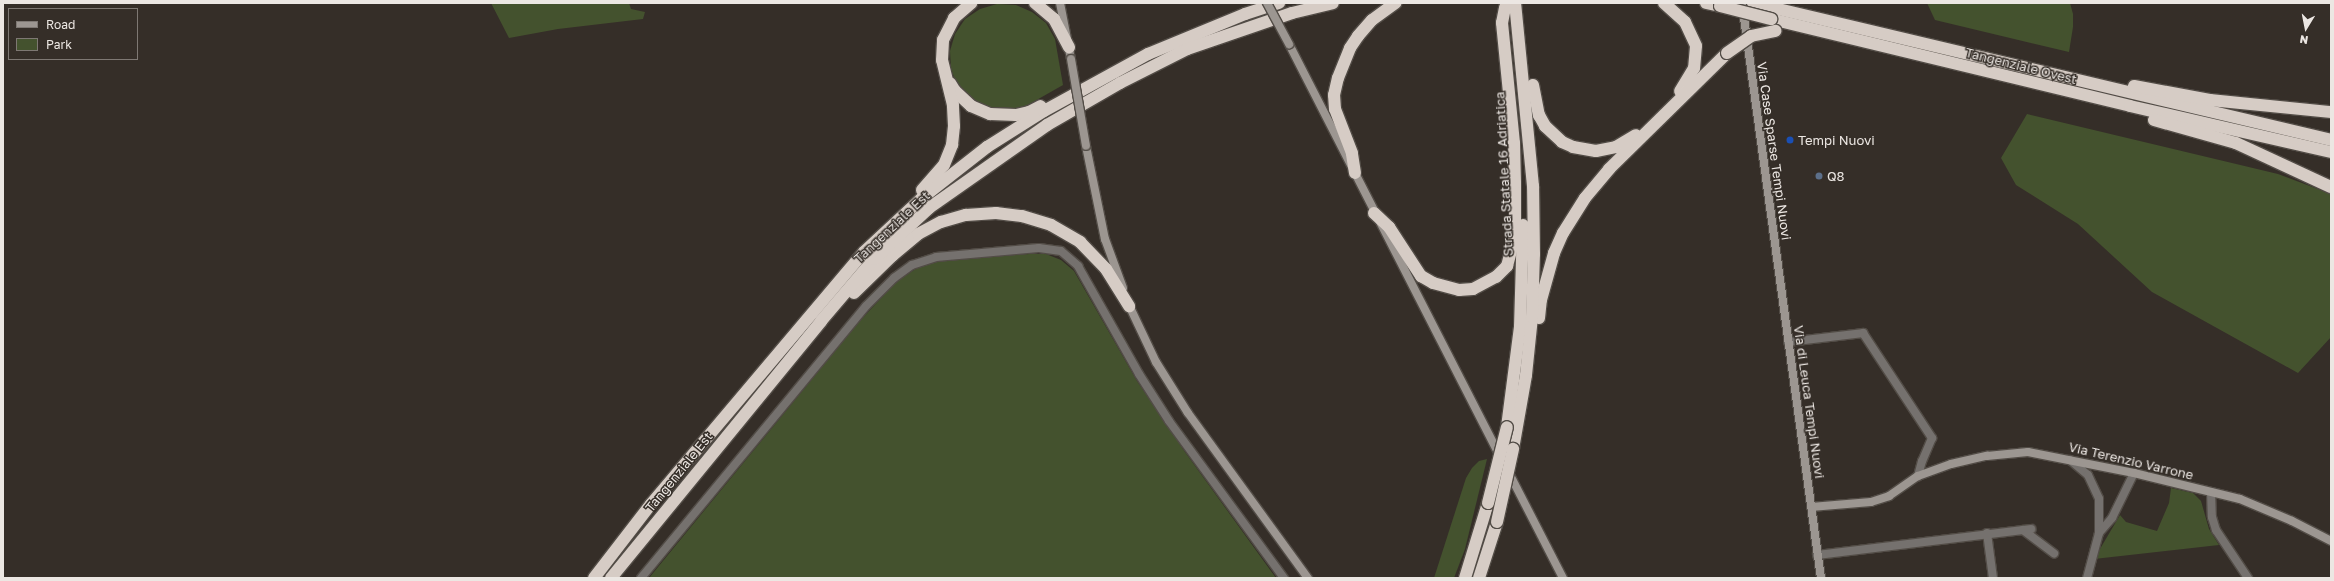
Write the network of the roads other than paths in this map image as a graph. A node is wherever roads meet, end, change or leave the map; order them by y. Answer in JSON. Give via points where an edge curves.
{"nodes":[{"id":1,"x":971,"y":3,"type":"edge"},
{"id":2,"x":1035,"y":3,"type":"edge"},
{"id":3,"x":1060,"y":3,"type":"edge"},
{"id":4,"x":1252,"y":3,"type":"edge"},
{"id":5,"x":1267,"y":3,"type":"edge"},
{"id":6,"x":1279,"y":3,"type":"edge"},
{"id":7,"x":1333,"y":3,"type":"edge"},
{"id":8,"x":1395,"y":3,"type":"edge"},
{"id":9,"x":1521,"y":3,"type":"edge"},
{"id":10,"x":1664,"y":3,"type":"edge"},
{"id":11,"x":1706,"y":3,"type":"edge"},
{"id":12,"x":1742,"y":3,"type":"edge"},
{"id":13,"x":1753,"y":3,"type":"edge"},
{"id":14,"x":1787,"y":3,"type":"edge"},
{"id":15,"x":1508,"y":4,"type":"edge"},
{"id":16,"x":1770,"y":13,"type":"junction"},
{"id":17,"x":1884,"y":34,"type":"junction"},
{"id":18,"x":1189,"y":36,"type":"junction"},
{"id":19,"x":1906,"y":52,"type":"junction"},
{"id":20,"x":1070,"y":53,"type":"junction"},
{"id":21,"x":1123,"y":68,"type":"junction"},
{"id":22,"x":946,"y":76,"type":"junction"},
{"id":23,"x":2068,"y":79,"type":"junction"},
{"id":24,"x":2130,"y":106,"type":"junction"},
{"id":25,"x":2331,"y":112,"type":"edge"},
{"id":26,"x":2331,"y":140,"type":"edge"},
{"id":27,"x":2331,"y":152,"type":"edge"},
{"id":28,"x":1355,"y":173,"type":"junction"},
{"id":29,"x":2331,"y":187,"type":"edge"},
{"id":30,"x":1374,"y":213,"type":"junction"},
{"id":31,"x":864,"y":252,"type":"junction"},
{"id":32,"x":1783,"y":301,"type":"joint"},
{"id":33,"x":1129,"y":306,"type":"junction"},
{"id":34,"x":821,"y":321,"type":"junction"},
{"id":35,"x":1788,"y":342,"type":"junction"},
{"id":36,"x":1512,"y":428,"type":"junction"},
{"id":37,"x":2070,"y":459,"type":"junction"},
{"id":38,"x":2134,"y":473,"type":"junction"},
{"id":39,"x":1918,"y":476,"type":"junction"},
{"id":40,"x":2211,"y":492,"type":"junction"},
{"id":41,"x":1811,"y":507,"type":"junction"},
{"id":42,"x":1987,"y":533,"type":"junction"},
{"id":43,"x":2099,"y":533,"type":"junction"},
{"id":44,"x":2331,"y":542,"type":"edge"},
{"id":45,"x":2054,"y":553,"type":"dead end"},
{"id":46,"x":1818,"y":555,"type":"junction"},
{"id":47,"x":594,"y":578,"type":"edge"},
{"id":48,"x":611,"y":578,"type":"edge"},
{"id":49,"x":641,"y":578,"type":"edge"},
{"id":50,"x":1284,"y":578,"type":"edge"},
{"id":51,"x":1308,"y":578,"type":"edge"},
{"id":52,"x":1465,"y":578,"type":"edge"},
{"id":53,"x":1479,"y":578,"type":"edge"},
{"id":54,"x":1563,"y":578,"type":"edge"},
{"id":55,"x":1821,"y":578,"type":"edge"},
{"id":56,"x":1993,"y":578,"type":"edge"},
{"id":57,"x":2087,"y":578,"type":"edge"},
{"id":58,"x":2248,"y":578,"type":"edge"}],
"edges":[{"from":1,"to":22,"type":"highway","via":[[954,18],[943,40],[942,60]]},
{"from":2,"to":20,"type":"highway","via":[[1054,20]]},
{"from":3,"to":20,"type":"main road"},
{"from":4,"to":18,"type":"highway","via":[[1204,24]]},
{"from":5,"to":28,"type":"main road","bridge":true},
{"from":6,"to":18,"type":"highway","name":"Tangenziale Est"},
{"from":7,"to":34,"type":"highway","name":"Tangenziale Est","via":[[1292,13],[1187,49],[1120,83],[1047,125],[929,208],[874,259]]},
{"from":8,"to":28,"type":"highway","via":[[1372,20],[1358,36],[1350,48],[1338,78],[1334,96],[1335,109],[1352,153]]},
{"from":9,"to":10,"type":"highway","via":[[1539,115],[1545,126],[1562,142],[1573,147],[1596,151],[1616,147],[1634,137],[1679,93],[1694,68],[1696,46],[1692,33],[1680,16]]},
{"from":11,"to":16,"type":"highway","name":"Tangenziale Ovest","bridge":true},
{"from":12,"to":32,"type":"main road","name":"Via Case Sparse Tempi Nuovi"},
{"from":13,"to":16,"type":"highway","name":"Tangenziale Ovest"},
{"from":14,"to":17,"type":"highway","via":[[1874,26]]},
{"from":15,"to":30,"type":"highway","via":[[1502,23],[1514,143],[1515,236],[1507,266],[1496,277],[1473,289],[1459,290],[1433,283],[1421,276],[1389,227]]},
{"from":15,"to":36,"type":"highway","name":"Strada Statale 16 Adriatica","via":[[1522,202],[1520,327]]},
{"from":16,"to":17,"type":"highway","name":"Tangenziale Ovest"},
{"from":16,"to":19,"type":"highway","name":"Tangenziale Ovest"},
{"from":17,"to":23,"type":"highway","name":"Tangenziale Ovest"},
{"from":18,"to":21,"type":"highway","name":"Tangenziale Est"},
{"from":19,"to":24,"type":"highway","name":"Tangenziale Ovest"},
{"from":19,"to":36,"type":"highway","bridge":true,"via":[[1890,54],[1796,32],[1775,31],[1751,36],[1727,53],[1609,169],[1585,198],[1563,233],[1548,272],[1542,300],[1526,413]]},
{"from":20,"to":33,"type":"main road","bridge":true,"via":[[1105,239]]},
{"from":21,"to":22,"type":"highway","via":[[1109,70],[1029,112],[1008,116],[990,114],[971,106],[955,91]]},
{"from":21,"to":31,"type":"highway","name":"Tangenziale Est","via":[[1044,111],[987,147],[922,198]]},
{"from":22,"to":31,"type":"highway","via":[[953,106],[954,126],[952,145],[944,165],[933,180],[873,238]]},
{"from":23,"to":25,"type":"highway","via":[[2104,81],[2210,100]]},
{"from":23,"to":26,"type":"highway","name":"Tangenziale Ovest"},
{"from":24,"to":27,"type":"highway","name":"Tangenziale Ovest"},
{"from":24,"to":29,"type":"highway","via":[[2150,119],[2236,143]]},
{"from":28,"to":30,"type":"main road"},
{"from":30,"to":54,"type":"main road"},
{"from":31,"to":47,"type":"highway","name":"Tangenziale Est","via":[[651,504]]},
{"from":32,"to":35,"type":"main road","name":"Via di Leuca Tempi Nuovi"},
{"from":33,"to":34,"type":"highway","via":[[1106,269],[1080,242],[1051,224],[1022,216],[996,213],[966,215],[941,222],[918,234],[838,310]]},
{"from":33,"to":51,"type":"main road","via":[[1156,362],[1188,413]]},
{"from":34,"to":48,"type":"highway","name":"Tangenziale Est"},
{"from":35,"to":39,"type":"street","via":[[1863,333],[1932,438]]},
{"from":35,"to":41,"type":"main road","name":"Via di Leuca Tempi Nuovi"},
{"from":36,"to":52,"type":"highway","name":"Strada Statale 16 Adriatica","bridge":true},
{"from":36,"to":53,"type":"highway","name":"Strada Statale 16 Adriatica","bridge":true,"via":[[1513,449],[1497,522]]},
{"from":37,"to":38,"type":"main road","name":"Via Terenzio Varrone"},
{"from":37,"to":39,"type":"main road","name":"Via Terenzio Varrone","via":[[2028,452],[1987,456],[1951,464]]},
{"from":37,"to":43,"type":"street","via":[[2088,475],[2095,486],[2099,499]]},
{"from":38,"to":40,"type":"main road","name":"Via Terenzio Varrone"},
{"from":38,"to":43,"type":"street","via":[[2112,518]]},
{"from":39,"to":41,"type":"main road","name":"Via Terenzio Varrone","via":[[1889,496],[1871,502]]},
{"from":40,"to":44,"type":"main road","name":"Via Terenzio Varrone","via":[[2240,499],[2292,521]]},
{"from":40,"to":58,"type":"street","via":[[2212,517],[2216,530]]},
{"from":41,"to":46,"type":"main road","name":"Via di Leuca Tempi Nuovi"},
{"from":42,"to":45,"type":"street","via":[[2027,529]]},
{"from":42,"to":46,"type":"street"},
{"from":42,"to":56,"type":"street"},
{"from":43,"to":57,"type":"street"},
{"from":46,"to":55,"type":"main road","name":"Via di Leuca Tempi Nuovi"},
{"from":49,"to":50,"type":"street","via":[[866,306],[894,278],[912,265],[936,257],[1039,248],[1061,251],[1078,266],[1139,374],[1169,421]]}]}
